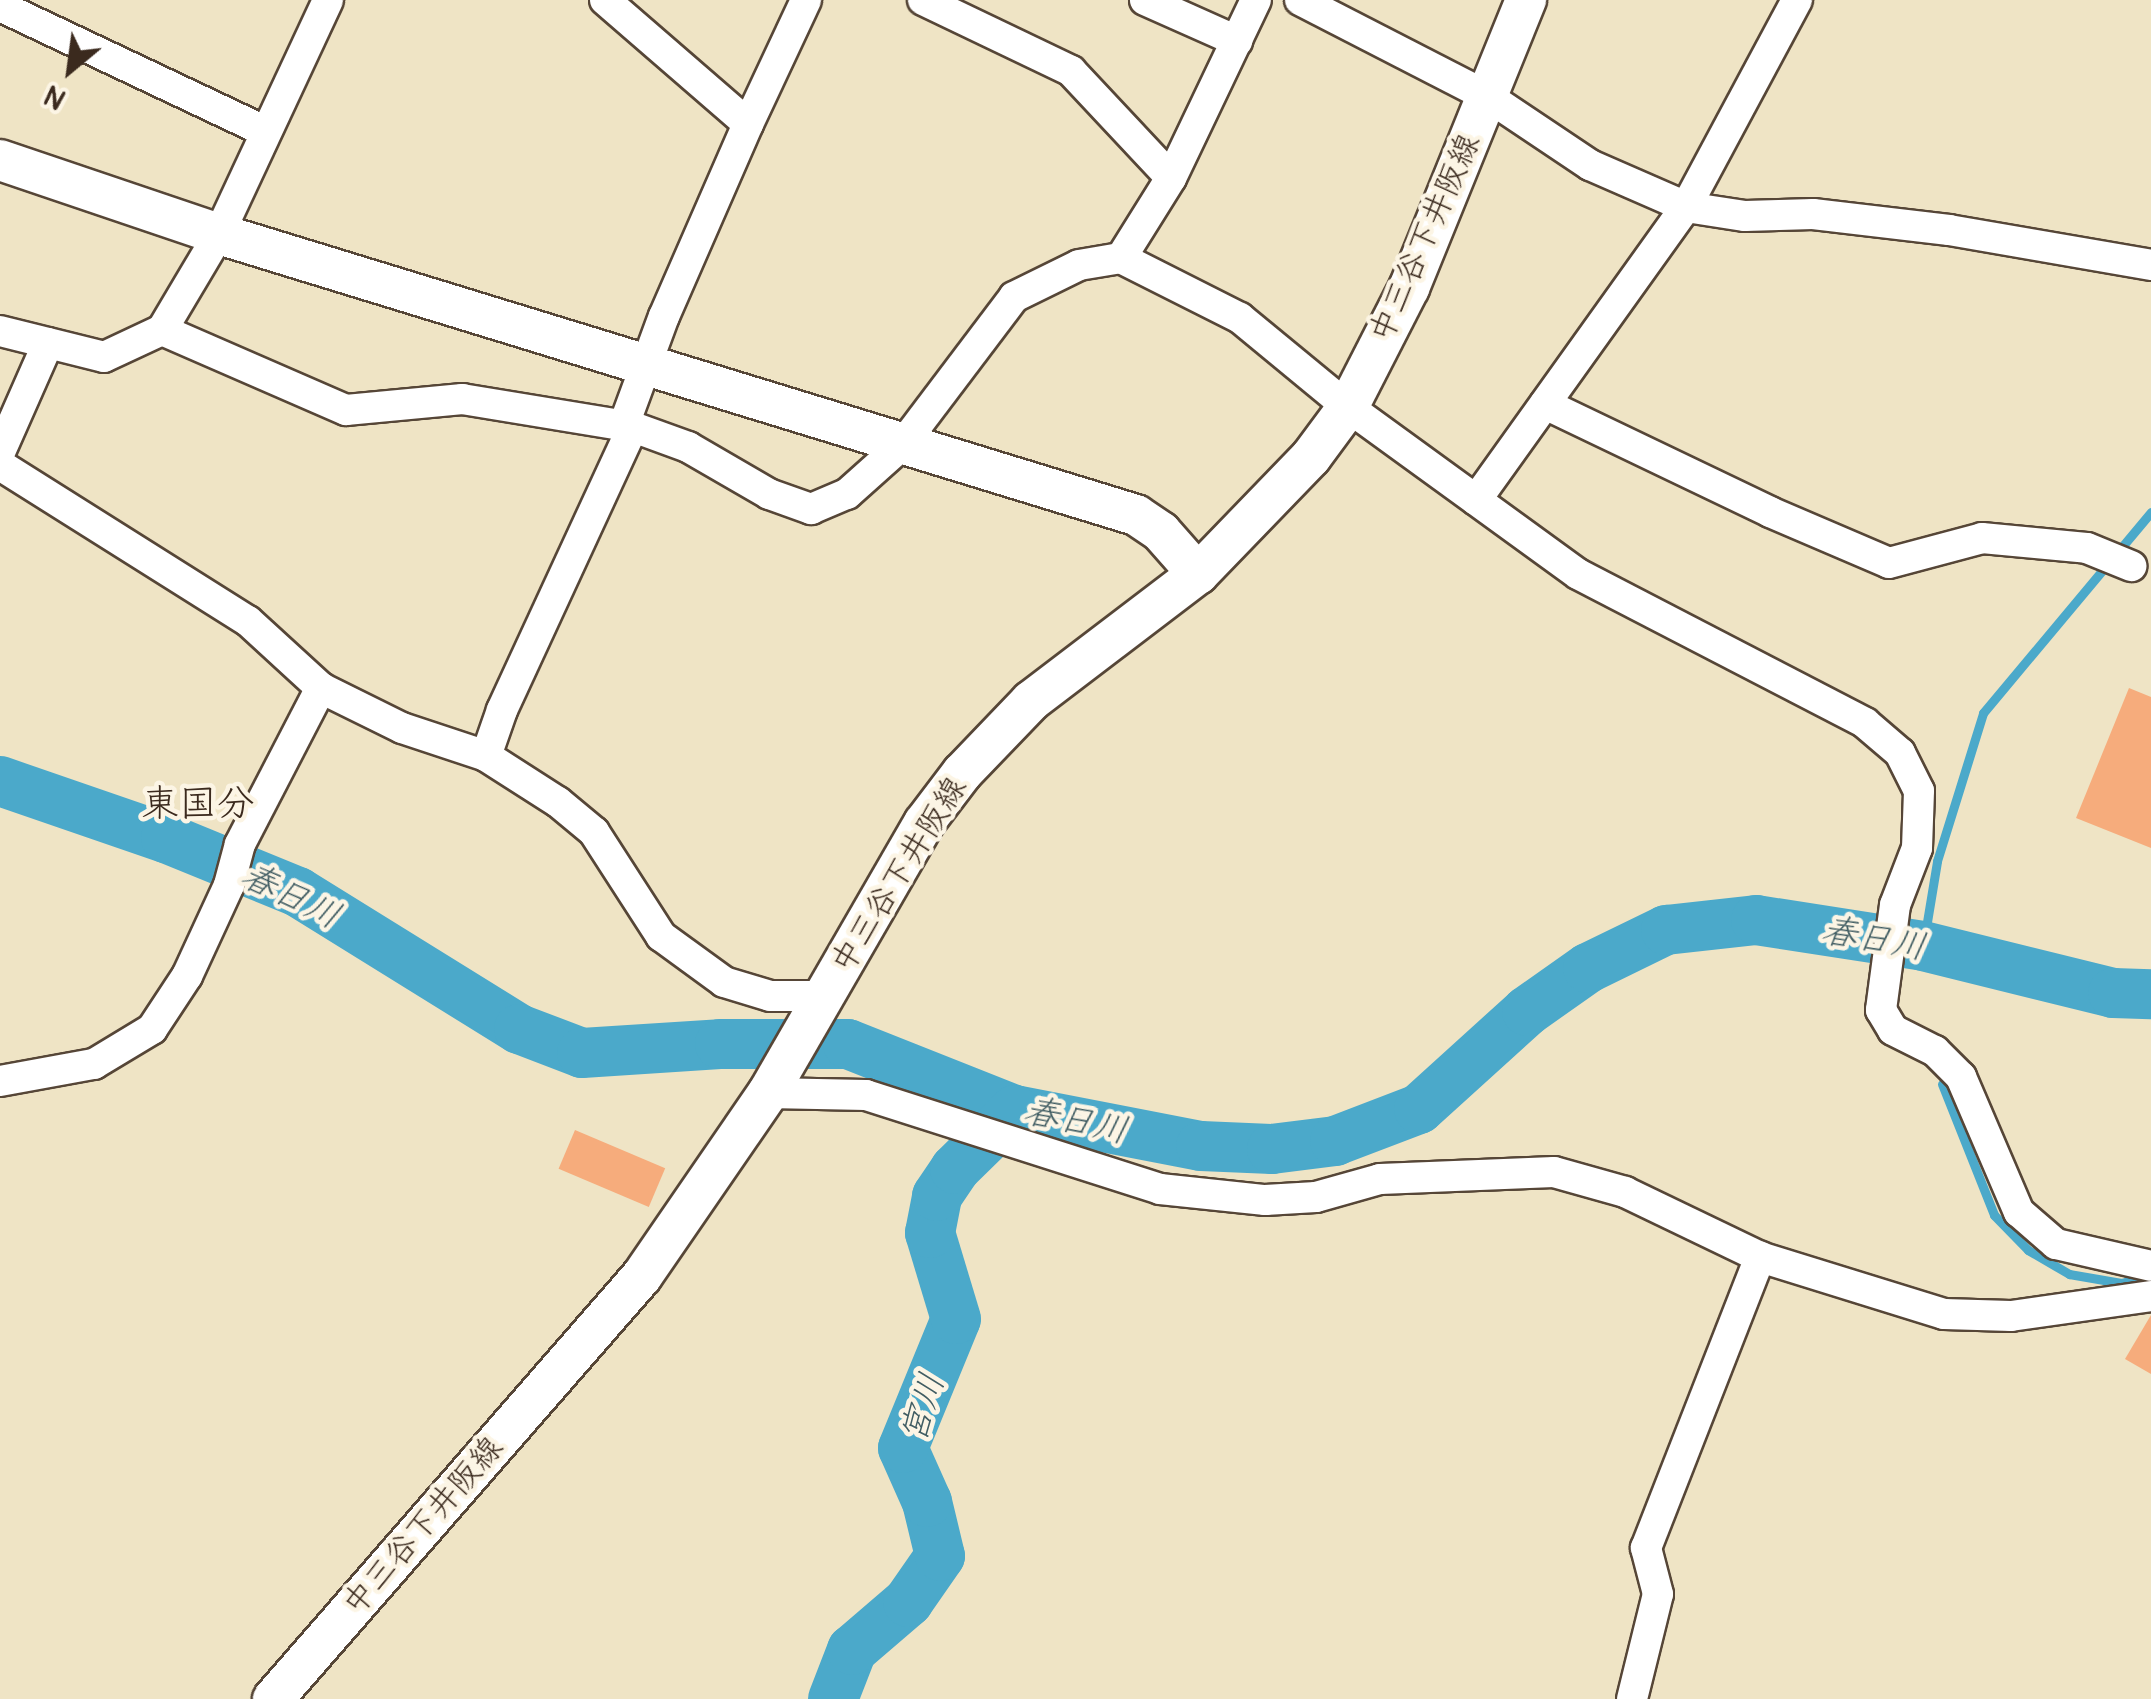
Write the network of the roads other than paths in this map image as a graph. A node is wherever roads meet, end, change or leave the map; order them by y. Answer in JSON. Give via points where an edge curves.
{"nodes":[{"id":1,"x":328,"y":0,"type":"edge"},
{"id":2,"x":604,"y":0,"type":"edge"},
{"id":3,"x":806,"y":0,"type":"edge"},
{"id":4,"x":923,"y":0,"type":"edge"},
{"id":5,"x":1145,"y":0,"type":"edge"},
{"id":6,"x":1256,"y":0,"type":"edge"},
{"id":7,"x":1300,"y":0,"type":"edge"},
{"id":8,"x":1526,"y":0,"type":"edge"},
{"id":9,"x":1798,"y":0,"type":"edge"},
{"id":10,"x":0,"y":6,"type":"edge"},
{"id":11,"x":1237,"y":41,"type":"junction"},
{"id":12,"x":1487,"y":96,"type":"junction"},
{"id":13,"x":748,"y":124,"type":"junction"},
{"id":14,"x":264,"y":130,"type":"junction"},
{"id":15,"x":0,"y":160,"type":"edge"},
{"id":16,"x":1171,"y":178,"type":"junction"},
{"id":17,"x":1686,"y":207,"type":"junction"},
{"id":18,"x":219,"y":234,"type":"junction"},
{"id":19,"x":1121,"y":258,"type":"junction"},
{"id":20,"x":2151,"y":265,"type":"edge"},
{"id":21,"x":162,"y":330,"type":"junction"},
{"id":22,"x":0,"y":331,"type":"edge"},
{"id":23,"x":48,"y":344,"type":"junction"},
{"id":24,"x":649,"y":366,"type":"junction"},
{"id":25,"x":1545,"y":404,"type":"junction"},
{"id":26,"x":1348,"y":407,"type":"junction"},
{"id":27,"x":628,"y":426,"type":"junction"},
{"id":28,"x":904,"y":444,"type":"junction"},
{"id":29,"x":0,"y":452,"type":"edge"},
{"id":30,"x":0,"y":466,"type":"edge"},
{"id":31,"x":1476,"y":500,"type":"junction"},
{"id":32,"x":2130,"y":566,"type":"dead end"},
{"id":33,"x":1198,"y":574,"type":"junction"},
{"id":34,"x":321,"y":688,"type":"junction"},
{"id":35,"x":486,"y":756,"type":"junction"},
{"id":36,"x":822,"y":999,"type":"junction"},
{"id":37,"x":0,"y":1081,"type":"edge"},
{"id":38,"x":774,"y":1084,"type":"junction"},
{"id":39,"x":1760,"y":1257,"type":"junction"},
{"id":40,"x":2151,"y":1266,"type":"edge"},
{"id":41,"x":2151,"y":1296,"type":"edge"},
{"id":42,"x":273,"y":1699,"type":"edge"},
{"id":43,"x":1632,"y":1699,"type":"edge"}],
"edges":[{"from":1,"to":14,"type":"street"},
{"from":2,"to":13,"type":"street"},
{"from":3,"to":13,"type":"street"},
{"from":4,"to":16,"type":"street","via":[[1071,71]]},
{"from":5,"to":11,"type":"street"},
{"from":6,"to":11,"type":"street"},
{"from":7,"to":12,"type":"street"},
{"from":8,"to":12,"type":"main road","name":"中三谷下井阪線"},
{"from":9,"to":17,"type":"street"},
{"from":10,"to":14,"type":"street"},
{"from":11,"to":16,"type":"street"},
{"from":12,"to":17,"type":"street","via":[[1590,165]]},
{"from":12,"to":26,"type":"main road","name":"中三谷下井阪線","via":[[1409,288]]},
{"from":13,"to":24,"type":"street","via":[[664,316]]},
{"from":14,"to":18,"type":"street"},
{"from":15,"to":18,"type":"main road"},
{"from":16,"to":19,"type":"street"},
{"from":17,"to":20,"type":"street","via":[[1930,228]]},
{"from":17,"to":25,"type":"street"},
{"from":18,"to":21,"type":"street"},
{"from":18,"to":24,"type":"main road"},
{"from":19,"to":26,"type":"street","via":[[1240,318]]},
{"from":19,"to":28,"type":"street","via":[[1079,265],[1014,296]]},
{"from":21,"to":23,"type":"street","via":[[104,357]]},
{"from":21,"to":27,"type":"street","via":[[346,410],[462,399]]},
{"from":22,"to":23,"type":"street"},
{"from":23,"to":29,"type":"street"},
{"from":24,"to":27,"type":"street"},
{"from":24,"to":28,"type":"main road"},
{"from":25,"to":31,"type":"street"},
{"from":25,"to":32,"type":"street","via":[[1888,562],[1982,538],[2086,548]]},
{"from":26,"to":31,"type":"street"},
{"from":26,"to":33,"type":"main road","name":"中三谷下井阪線","via":[[1280,492]]},
{"from":27,"to":28,"type":"street","via":[[688,447],[769,494],[811,509],[846,494]]},
{"from":27,"to":35,"type":"street"},
{"from":28,"to":33,"type":"main road","via":[[1136,515]]},
{"from":30,"to":34,"type":"street","via":[[248,621]]},
{"from":31,"to":40,"type":"street","via":[[1578,574],[1865,723],[1900,753],[1919,791],[1917,848],[1896,905],[1881,1010],[1893,1030],[1935,1051],[1960,1077],[2020,1212],[2056,1244]]},
{"from":33,"to":36,"type":"main road","name":"中三谷下井阪線","via":[[1031,701],[962,772],[924,822]]},
{"from":34,"to":35,"type":"street","via":[[402,728]]},
{"from":34,"to":37,"type":"street","via":[[240,844],[229,886],[187,976],[152,1028],[94,1064]]},
{"from":35,"to":36,"type":"street","via":[[594,832],[661,936],[724,982],[770,996]]},
{"from":36,"to":38,"type":"main road","name":"中三谷下井阪線"},
{"from":38,"to":39,"type":"street","via":[[866,1095],[1160,1189],[1265,1200],[1316,1197],[1380,1179],[1554,1172],[1626,1192]]},
{"from":38,"to":42,"type":"main road","name":"中三谷下井阪線","via":[[642,1276]]},
{"from":39,"to":41,"type":"street","via":[[1944,1314],[2011,1316]]},
{"from":39,"to":43,"type":"street","via":[[1646,1548],[1658,1594]]}]}
